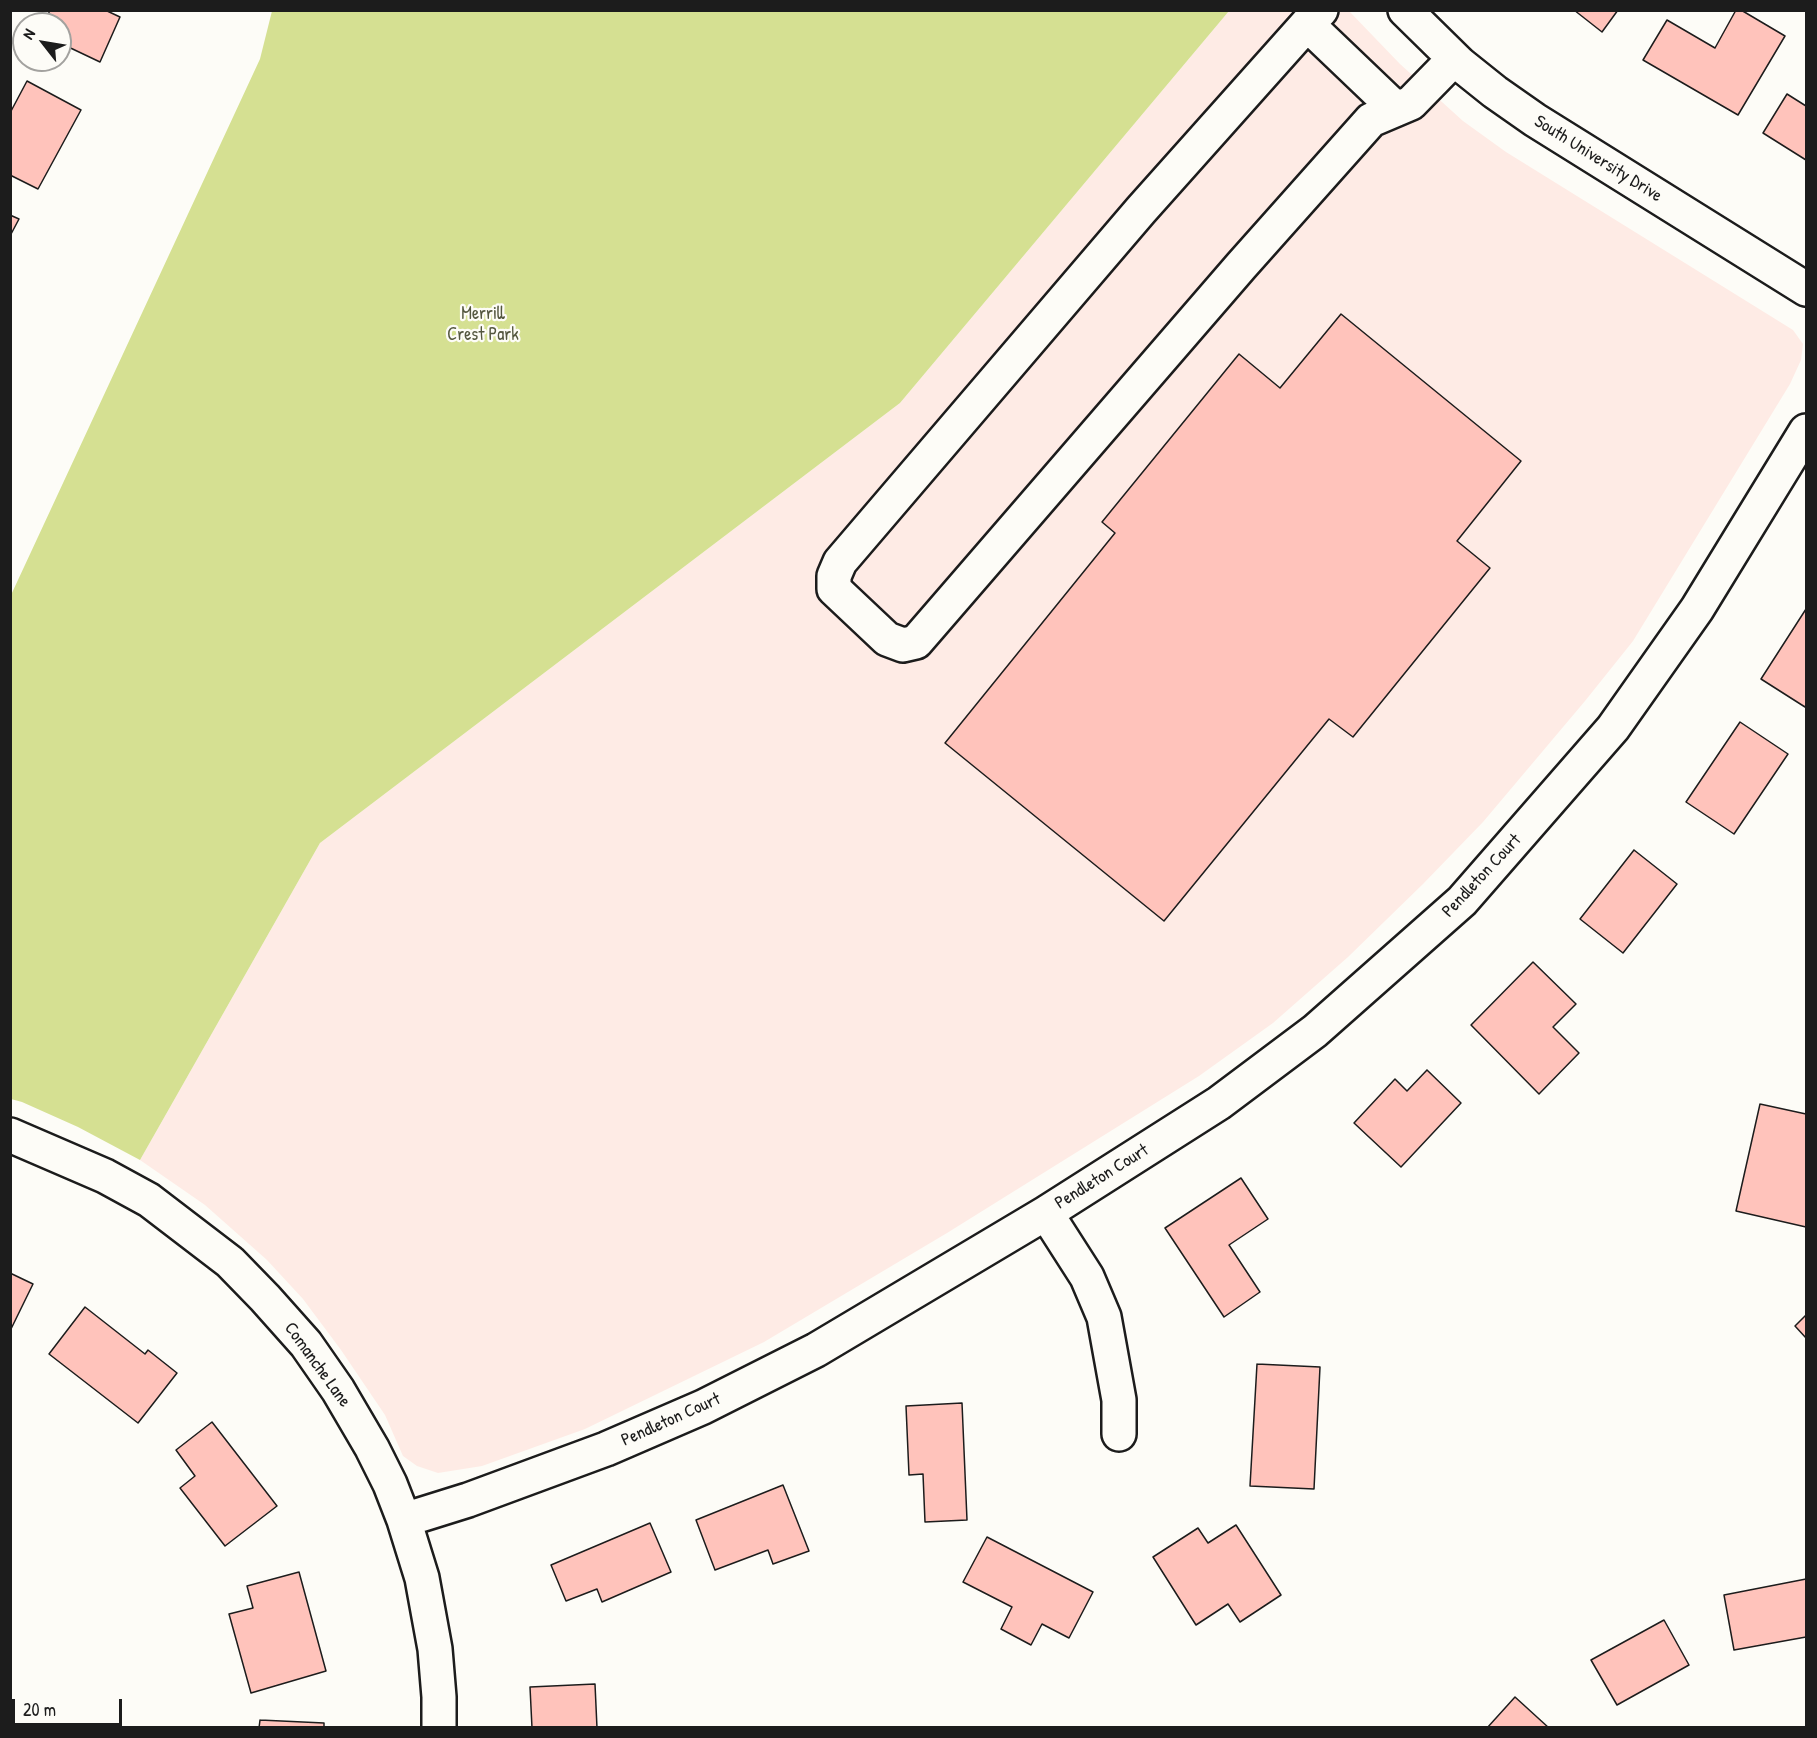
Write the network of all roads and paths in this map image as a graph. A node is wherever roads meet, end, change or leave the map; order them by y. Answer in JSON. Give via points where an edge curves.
{"nodes":[{"id":1,"x":1405,"y":10,"type":"edge"},
{"id":2,"x":1314,"y":17,"type":"edge"},
{"id":3,"x":1454,"y":58,"type":"junction"},
{"id":4,"x":1396,"y":109,"type":"junction"},
{"id":5,"x":1806,"y":289,"type":"edge"},
{"id":6,"x":1806,"y":430,"type":"edge"},
{"id":7,"x":10,"y":1135,"type":"edge"},
{"id":8,"x":1046,"y":1213,"type":"junction"},
{"id":9,"x":1119,"y":1434,"type":"dead end"},
{"id":10,"x":404,"y":1520,"type":"junction"},
{"id":11,"x":440,"y":1728,"type":"edge"}],
"edges":[{"from":1,"to":3,"type":"street","name":"South University Drive"},
{"from":2,"to":4,"type":"street"},
{"from":2,"to":4,"type":"street","via":[[1142,210],[840,562],[834,589],[887,639],[903,645],[916,642],[1371,120]]},
{"from":3,"to":4,"type":"street","via":[[1411,103]]},
{"from":3,"to":5,"type":"street","name":"South University Drive","via":[[1535,120]]},
{"from":6,"to":8,"type":"street","name":"Pendleton Court","via":[[1697,609],[1613,728],[1462,901],[1306,1037],[1219,1103]]},
{"from":7,"to":10,"type":"street","name":"Comanche Lane","via":[[105,1176],[149,1200],[230,1262],[306,1344],[338,1389],[372,1448]]},
{"from":8,"to":9,"type":"street","name":"Pendleton Court","via":[[1087,1277],[1104,1317],[1119,1400]]},
{"from":8,"to":10,"type":"street","name":"Pendleton Court","via":[[816,1350],[704,1407],[606,1449]]},
{"from":10,"to":11,"type":"street","name":"Comanche Lane","via":[[422,1578],[435,1649]]}]}
